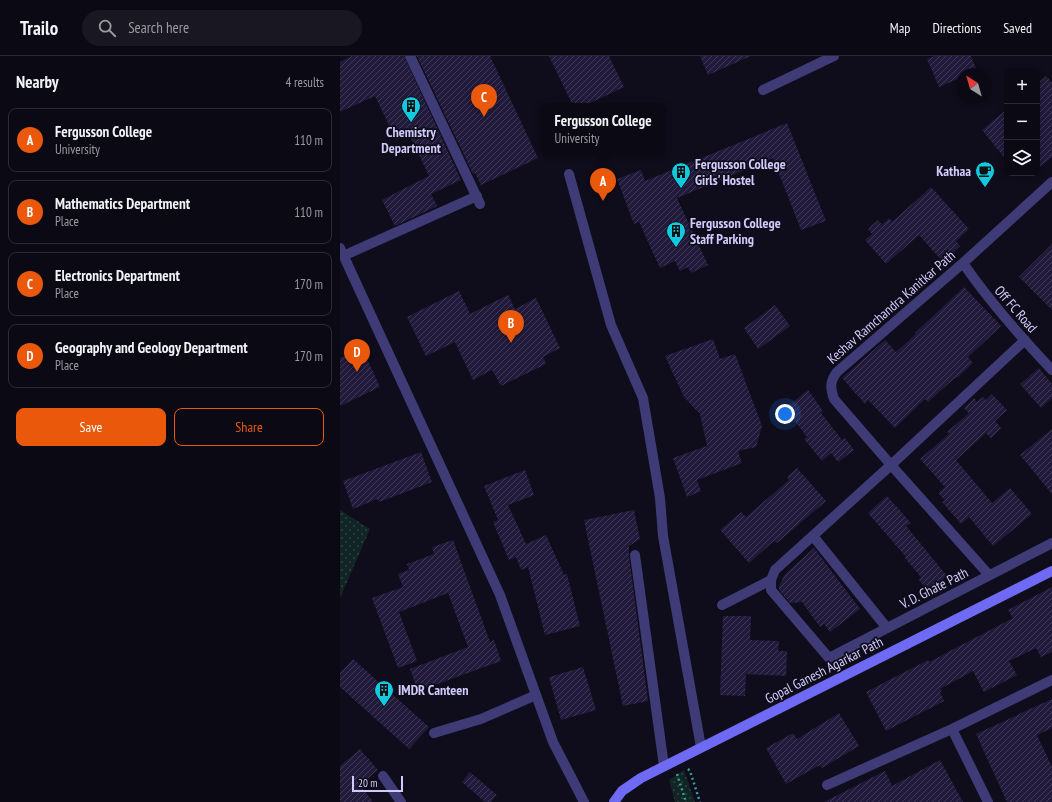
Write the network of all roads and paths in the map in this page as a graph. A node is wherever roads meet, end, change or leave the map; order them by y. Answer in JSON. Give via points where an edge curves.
{"nodes":[{"id":1,"x":410,"y":56,"type":"edge"},
{"id":2,"x":834,"y":56,"type":"edge"},
{"id":3,"x":763,"y":90,"type":"dead end"},
{"id":4,"x":569,"y":174,"type":"dead end"},
{"id":5,"x":1052,"y":182,"type":"edge"},
{"id":6,"x":342,"y":252,"type":"edge"},
{"id":7,"x":963,"y":262,"type":"junction"},
{"id":8,"x":1025,"y":340,"type":"junction"},
{"id":9,"x":1052,"y":370,"type":"edge"},
{"id":10,"x":891,"y":465,"type":"junction"},
{"id":11,"x":814,"y":536,"type":"junction"},
{"id":12,"x":1052,"y":543,"type":"edge"},
{"id":13,"x":635,"y":555,"type":"dead end"},
{"id":14,"x":1052,"y":571,"type":"edge"},
{"id":15,"x":989,"y":575,"type":"junction"},
{"id":16,"x":771,"y":580,"type":"junction"},
{"id":17,"x":722,"y":605,"type":"dead end"},
{"id":18,"x":887,"y":628,"type":"junction"},
{"id":19,"x":1052,"y":680,"type":"edge"},
{"id":20,"x":536,"y":695,"type":"junction"},
{"id":21,"x":952,"y":729,"type":"junction"},
{"id":22,"x":434,"y":733,"type":"dead end"},
{"id":23,"x":701,"y":747,"type":"junction"},
{"id":24,"x":678,"y":759,"type":"junction"},
{"id":25,"x":664,"y":766,"type":"junction"},
{"id":26,"x":383,"y":776,"type":"dead end"},
{"id":27,"x":827,"y":785,"type":"dead end"},
{"id":28,"x":401,"y":802,"type":"edge"},
{"id":29,"x":584,"y":802,"type":"edge"},
{"id":30,"x":614,"y":802,"type":"edge"},
{"id":31,"x":686,"y":802,"type":"edge"},
{"id":32,"x":700,"y":802,"type":"edge"},
{"id":33,"x":988,"y":802,"type":"edge"}],
"edges":[{"from":1,"to":6,"type":"street","via":[[479,200]]},
{"from":2,"to":3,"type":"street"},
{"from":4,"to":23,"type":"street","via":[[611,325],[643,398]]},
{"from":5,"to":7,"type":"street","name":"Keshav Ramchandra Kanitkar Path"},
{"from":6,"to":20,"type":"street","via":[[500,594]]},
{"from":7,"to":8,"type":"street","name":"Off FC Road","via":[[981,289]]},
{"from":7,"to":10,"type":"street","name":"Keshav Ramchandra Kanitkar Path","via":[[832,378],[830,384],[834,399]]},
{"from":8,"to":9,"type":"street","name":"Off FC Road"},
{"from":8,"to":10,"type":"street"},
{"from":10,"to":11,"type":"street"},
{"from":10,"to":15,"type":"street","name":"Keshav Ramchandra Kanitkar Path"},
{"from":11,"to":16,"type":"street","via":[[775,570]]},
{"from":11,"to":18,"type":"street"},
{"from":12,"to":15,"type":"street","name":"V. D. Ghate Path"},
{"from":13,"to":25,"type":"street"},
{"from":14,"to":23,"type":"street","name":"Gopal Ganesh Agarkar Path"},
{"from":15,"to":18,"type":"street","name":"V. D. Ghate Path"},
{"from":16,"to":17,"type":"street"},
{"from":16,"to":18,"type":"street","name":"V. D. Ghate Path","via":[[771,590],[829,658]]},
{"from":19,"to":21,"type":"street"},
{"from":20,"to":22,"type":"street","via":[[481,719]]},
{"from":20,"to":29,"type":"street","via":[[553,742]]},
{"from":21,"to":27,"type":"street"},
{"from":21,"to":33,"type":"street"},
{"from":23,"to":24,"type":"street","name":"Gopal Ganesh Agarkar Path"},
{"from":24,"to":25,"type":"street","name":"Gopal Ganesh Agarkar Path"},
{"from":24,"to":31,"type":"path","via":[[677,774]]},
{"from":24,"to":32,"type":"path","via":[[690,771]]},
{"from":25,"to":30,"type":"street","name":"Gopal Ganesh Agarkar Path","via":[[622,791]]},
{"from":26,"to":28,"type":"street"}]}
